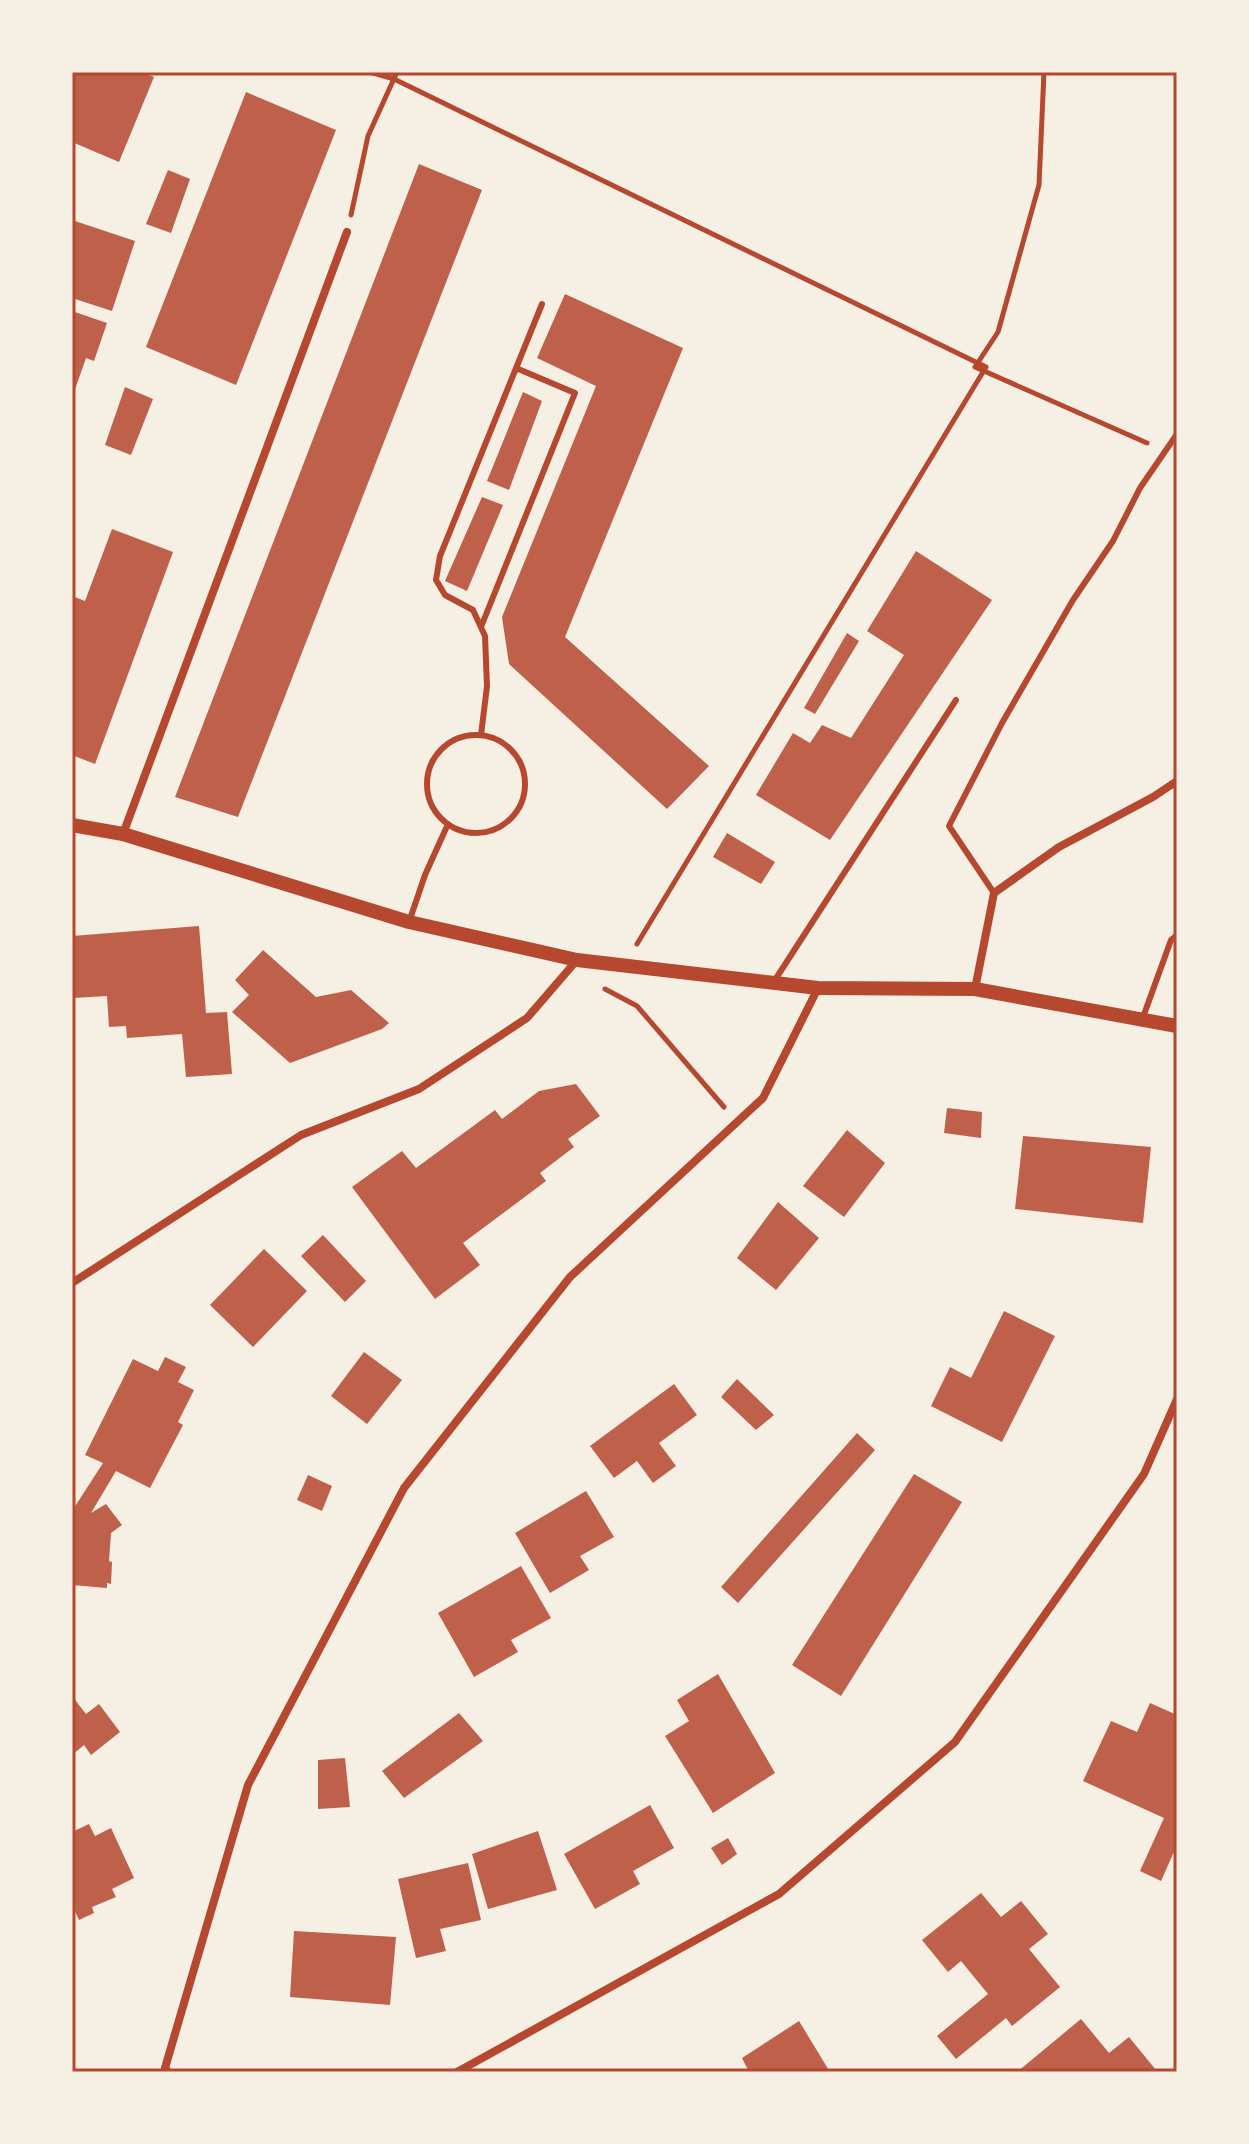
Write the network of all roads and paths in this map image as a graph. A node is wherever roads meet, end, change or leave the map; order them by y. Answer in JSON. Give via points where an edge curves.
{"nodes":[{"id":1,"x":370,"y":72,"type":"edge"},
{"id":2,"x":397,"y":72,"type":"edge"},
{"id":3,"x":1044,"y":72,"type":"edge"},
{"id":4,"x":394,"y":79,"type":"junction"},
{"id":5,"x":347,"y":232,"type":"joint"},
{"id":6,"x":542,"y":304,"type":"dead end"},
{"id":7,"x":978,"y":363,"type":"junction"},
{"id":8,"x":516,"y":368,"type":"junction"},
{"id":9,"x":983,"y":370,"type":"junction"},
{"id":10,"x":1177,"y":434,"type":"edge"},
{"id":11,"x":1165,"y":452,"type":"junction"},
{"id":12,"x":481,"y":627,"type":"junction"},
{"id":13,"x":956,"y":700,"type":"dead end"},
{"id":14,"x":481,"y":735,"type":"junction"},
{"id":15,"x":1177,"y":781,"type":"edge"},
{"id":16,"x":448,"y":824,"type":"junction"},
{"id":17,"x":72,"y":825,"type":"edge"},
{"id":18,"x":123,"y":834,"type":"junction"},
{"id":19,"x":994,"y":893,"type":"junction"},
{"id":20,"x":409,"y":922,"type":"junction"},
{"id":21,"x":1177,"y":935,"type":"edge"},
{"id":22,"x":573,"y":965,"type":"junction"},
{"id":23,"x":624,"y":965,"type":"junction"},
{"id":24,"x":773,"y":983,"type":"junction"},
{"id":25,"x":818,"y":988,"type":"junction"},
{"id":26,"x":975,"y":989,"type":"junction"},
{"id":27,"x":1142,"y":1020,"type":"junction"},
{"id":28,"x":1177,"y":1026,"type":"edge"},
{"id":29,"x":737,"y":1122,"type":"junction"},
{"id":30,"x":72,"y":1283,"type":"edge"},
{"id":31,"x":1177,"y":1399,"type":"edge"},
{"id":32,"x":166,"y":2070,"type":"edge"},
{"id":33,"x":457,"y":2072,"type":"edge"}],
"edges":[{"from":1,"to":4,"type":"path"},
{"from":2,"to":4,"type":"path"},
{"from":3,"to":7,"type":"path","via":[[1039,185],[998,332]]},
{"from":4,"to":5,"type":"path","via":[[368,136]]},
{"from":4,"to":7,"type":"path"},
{"from":5,"to":18,"type":"street"},
{"from":6,"to":8,"type":"lane"},
{"from":7,"to":9,"type":"path","via":[[986,367]]},
{"from":8,"to":12,"type":"lane","via":[[440,556],[436,580],[445,595],[473,610]]},
{"from":8,"to":12,"type":"lane","via":[[575,393]]},
{"from":9,"to":11,"type":"path"},
{"from":9,"to":23,"type":"path"},
{"from":10,"to":11,"type":"lane"},
{"from":11,"to":19,"type":"lane","via":[[1002,723],[949,826]]},
{"from":12,"to":14,"type":"lane","via":[[487,686]]},
{"from":13,"to":24,"type":"lane"},
{"from":14,"to":16,"type":"lane","via":[[456,739],[430,767],[432,804]]},
{"from":14,"to":16,"type":"lane","via":[[504,744],[521,764],[522,801],[507,821],[484,832]]},
{"from":15,"to":19,"type":"street","via":[[1059,847]]},
{"from":16,"to":20,"type":"lane"},
{"from":17,"to":18,"type":"street"},
{"from":18,"to":20,"type":"street"},
{"from":19,"to":26,"type":"street"},
{"from":20,"to":22,"type":"street"},
{"from":21,"to":27,"type":"lane"},
{"from":22,"to":23,"type":"street"},
{"from":22,"to":29,"type":"path","via":[[637,1006]]},
{"from":22,"to":30,"type":"street","via":[[527,1018],[419,1089],[301,1135]]},
{"from":23,"to":24,"type":"street"},
{"from":24,"to":25,"type":"street"},
{"from":25,"to":26,"type":"street"},
{"from":25,"to":29,"type":"street","via":[[763,1098]]},
{"from":26,"to":27,"type":"street"},
{"from":27,"to":28,"type":"street"},
{"from":29,"to":32,"type":"street","via":[[570,1277],[404,1488],[248,1785]]},
{"from":31,"to":33,"type":"street","via":[[1144,1474],[955,1742],[779,1894]]}]}
